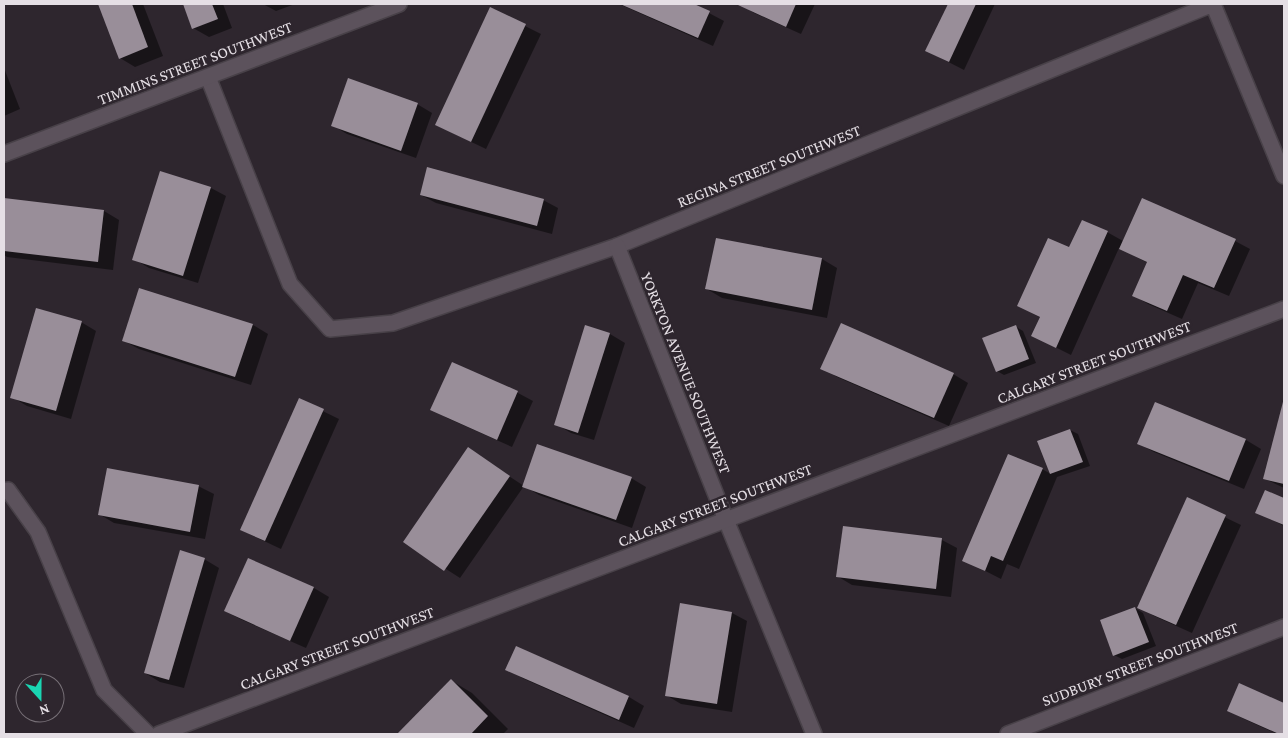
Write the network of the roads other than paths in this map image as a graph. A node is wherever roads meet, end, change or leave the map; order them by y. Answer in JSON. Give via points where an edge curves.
{"nodes":[{"id":1,"x":399,"y":4,"type":"edge"},
{"id":2,"x":1213,"y":4,"type":"edge"},
{"id":3,"x":208,"y":77,"type":"junction"},
{"id":4,"x":4,"y":154,"type":"edge"},
{"id":5,"x":1284,"y":176,"type":"edge"},
{"id":6,"x":617,"y":246,"type":"junction"},
{"id":7,"x":1284,"y":309,"type":"edge"},
{"id":8,"x":6,"y":490,"type":"edge"},
{"id":9,"x":726,"y":520,"type":"junction"},
{"id":10,"x":1284,"y":627,"type":"edge"},
{"id":11,"x":148,"y":734,"type":"edge"},
{"id":12,"x":159,"y":734,"type":"edge"},
{"id":13,"x":814,"y":734,"type":"edge"},
{"id":14,"x":1008,"y":734,"type":"edge"}],
"edges":[{"from":1,"to":3,"type":"street","name":"TIMMINS STREET SOUTHWEST"},
{"from":2,"to":5,"type":"street"},
{"from":2,"to":6,"type":"street","name":"REGINA STREET SOUTHWEST"},
{"from":3,"to":4,"type":"street","name":"TIMMINS STREET SOUTHWEST"},
{"from":3,"to":6,"type":"street","name":"REGINA STREET SOUTHWEST","via":[[290,284],[330,329],[393,323]]},
{"from":6,"to":9,"type":"street","name":"YORKTON AVENUE SOUTHWEST"},
{"from":7,"to":9,"type":"street","name":"CALGARY STREET SOUTHWEST"},
{"from":8,"to":11,"type":"street","via":[[38,532],[104,690]]},
{"from":9,"to":12,"type":"street","name":"CALGARY STREET SOUTHWEST"},
{"from":9,"to":13,"type":"street","name":"YORKTON AVENUE SOUTHWEST"},
{"from":10,"to":14,"type":"street","name":"SUDBURY STREET SOUTHWEST"}]}
